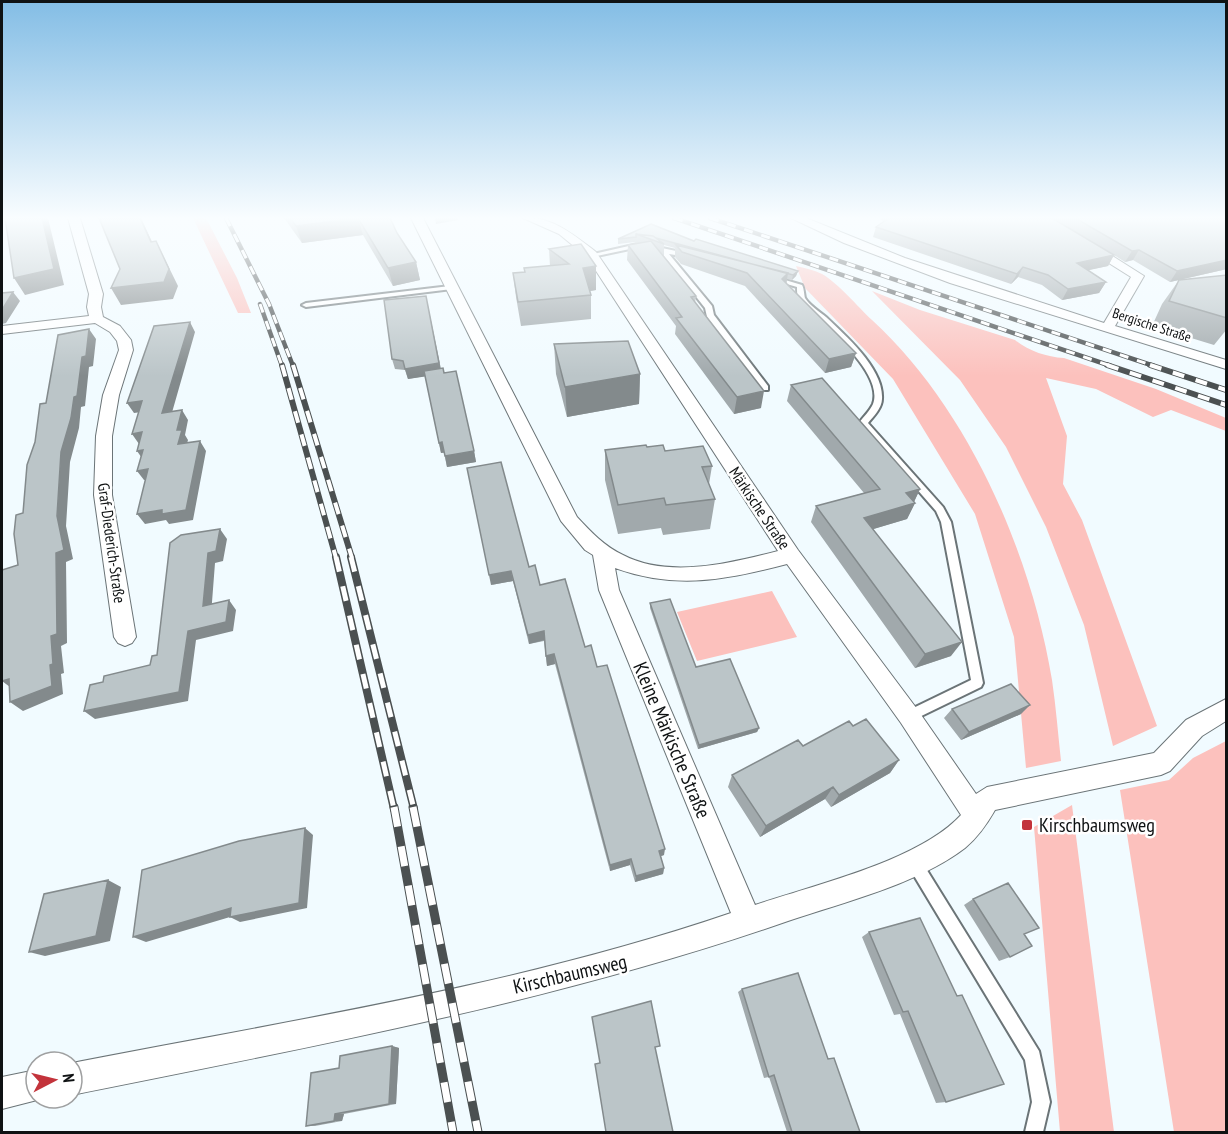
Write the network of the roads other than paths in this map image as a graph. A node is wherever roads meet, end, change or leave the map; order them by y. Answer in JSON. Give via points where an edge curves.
{"nodes":[{"id":1,"x":89,"y":271,"type":"edge"},
{"id":2,"x":442,"y":271,"type":"edge"},
{"id":3,"x":603,"y":271,"type":"edge"},
{"id":4,"x":679,"y":271,"type":"edge"},
{"id":5,"x":933,"y":271,"type":"edge"},
{"id":6,"x":1130,"y":271,"type":"edge"},
{"id":7,"x":768,"y":278,"type":"edge"},
{"id":8,"x":450,"y":288,"type":"junction"},
{"id":9,"x":306,"y":306,"type":"dead end"},
{"id":10,"x":98,"y":319,"type":"junction"},
{"id":11,"x":1108,"y":327,"type":"junction"},
{"id":12,"x":2,"y":330,"type":"edge"},
{"id":13,"x":1227,"y":365,"type":"edge"},
{"id":14,"x":765,"y":388,"type":"edge"},
{"id":15,"x":603,"y":555,"type":"junction"},
{"id":16,"x":791,"y":555,"type":"junction"},
{"id":17,"x":125,"y":637,"type":"dead end"},
{"id":18,"x":1227,"y":709,"type":"edge"},
{"id":19,"x":909,"y":716,"type":"junction"},
{"id":20,"x":977,"y":817,"type":"junction"},
{"id":21,"x":914,"y":861,"type":"junction"},
{"id":22,"x":748,"y":922,"type":"junction"},
{"id":23,"x":84,"y":1077,"type":"edge"},
{"id":24,"x":24,"y":1088,"type":"edge"},
{"id":25,"x":2,"y":1093,"type":"edge"},
{"id":26,"x":1034,"y":1132,"type":"edge"}],
"edges":[{"from":1,"to":10,"type":"street"},
{"from":2,"to":8,"type":"street"},
{"from":3,"to":16,"type":"street","name":"Märkische Straße"},
{"from":4,"to":14,"type":"lane"},
{"from":5,"to":11,"type":"street","name":"Bergische Straße"},
{"from":6,"to":11,"type":"street","via":[[1138,276]]},
{"from":7,"to":19,"type":"lane","via":[[800,286],[802,299],[870,369],[878,387],[878,403],[863,423],[940,509],[946,522],[977,683]]},
{"from":8,"to":9,"type":"lane"},
{"from":8,"to":15,"type":"street","via":[[570,521],[584,540]]},
{"from":10,"to":12,"type":"street"},
{"from":10,"to":17,"type":"street","name":"Graf-Diederich-Straße","via":[[115,329],[126,350],[111,396],[104,436],[102,495]]},
{"from":11,"to":13,"type":"street","name":"Bergische Straße"},
{"from":15,"to":16,"type":"street","via":[[652,573],[680,576],[747,567]]},
{"from":15,"to":22,"type":"street","name":"Kleine Märkische Straße","via":[[609,590]]},
{"from":16,"to":19,"type":"street","name":"Märkische Straße"},
{"from":18,"to":20,"type":"street","name":"Kirschbaumsweg","via":[[1194,728],[1161,763],[987,799]]},
{"from":19,"to":20,"type":"street","name":"Märkische Straße"},
{"from":20,"to":21,"type":"street","name":"Kirschbaumsweg","via":[[950,842]]},
{"from":21,"to":22,"type":"street","name":"Kirschbaumsweg"},
{"from":21,"to":26,"type":"lane","via":[[1033,1057],[1041,1102]]},
{"from":22,"to":23,"type":"street","name":"Kirschbaumsweg","via":[[650,955],[453,1002]]},
{"from":24,"to":25,"type":"street"}]}
